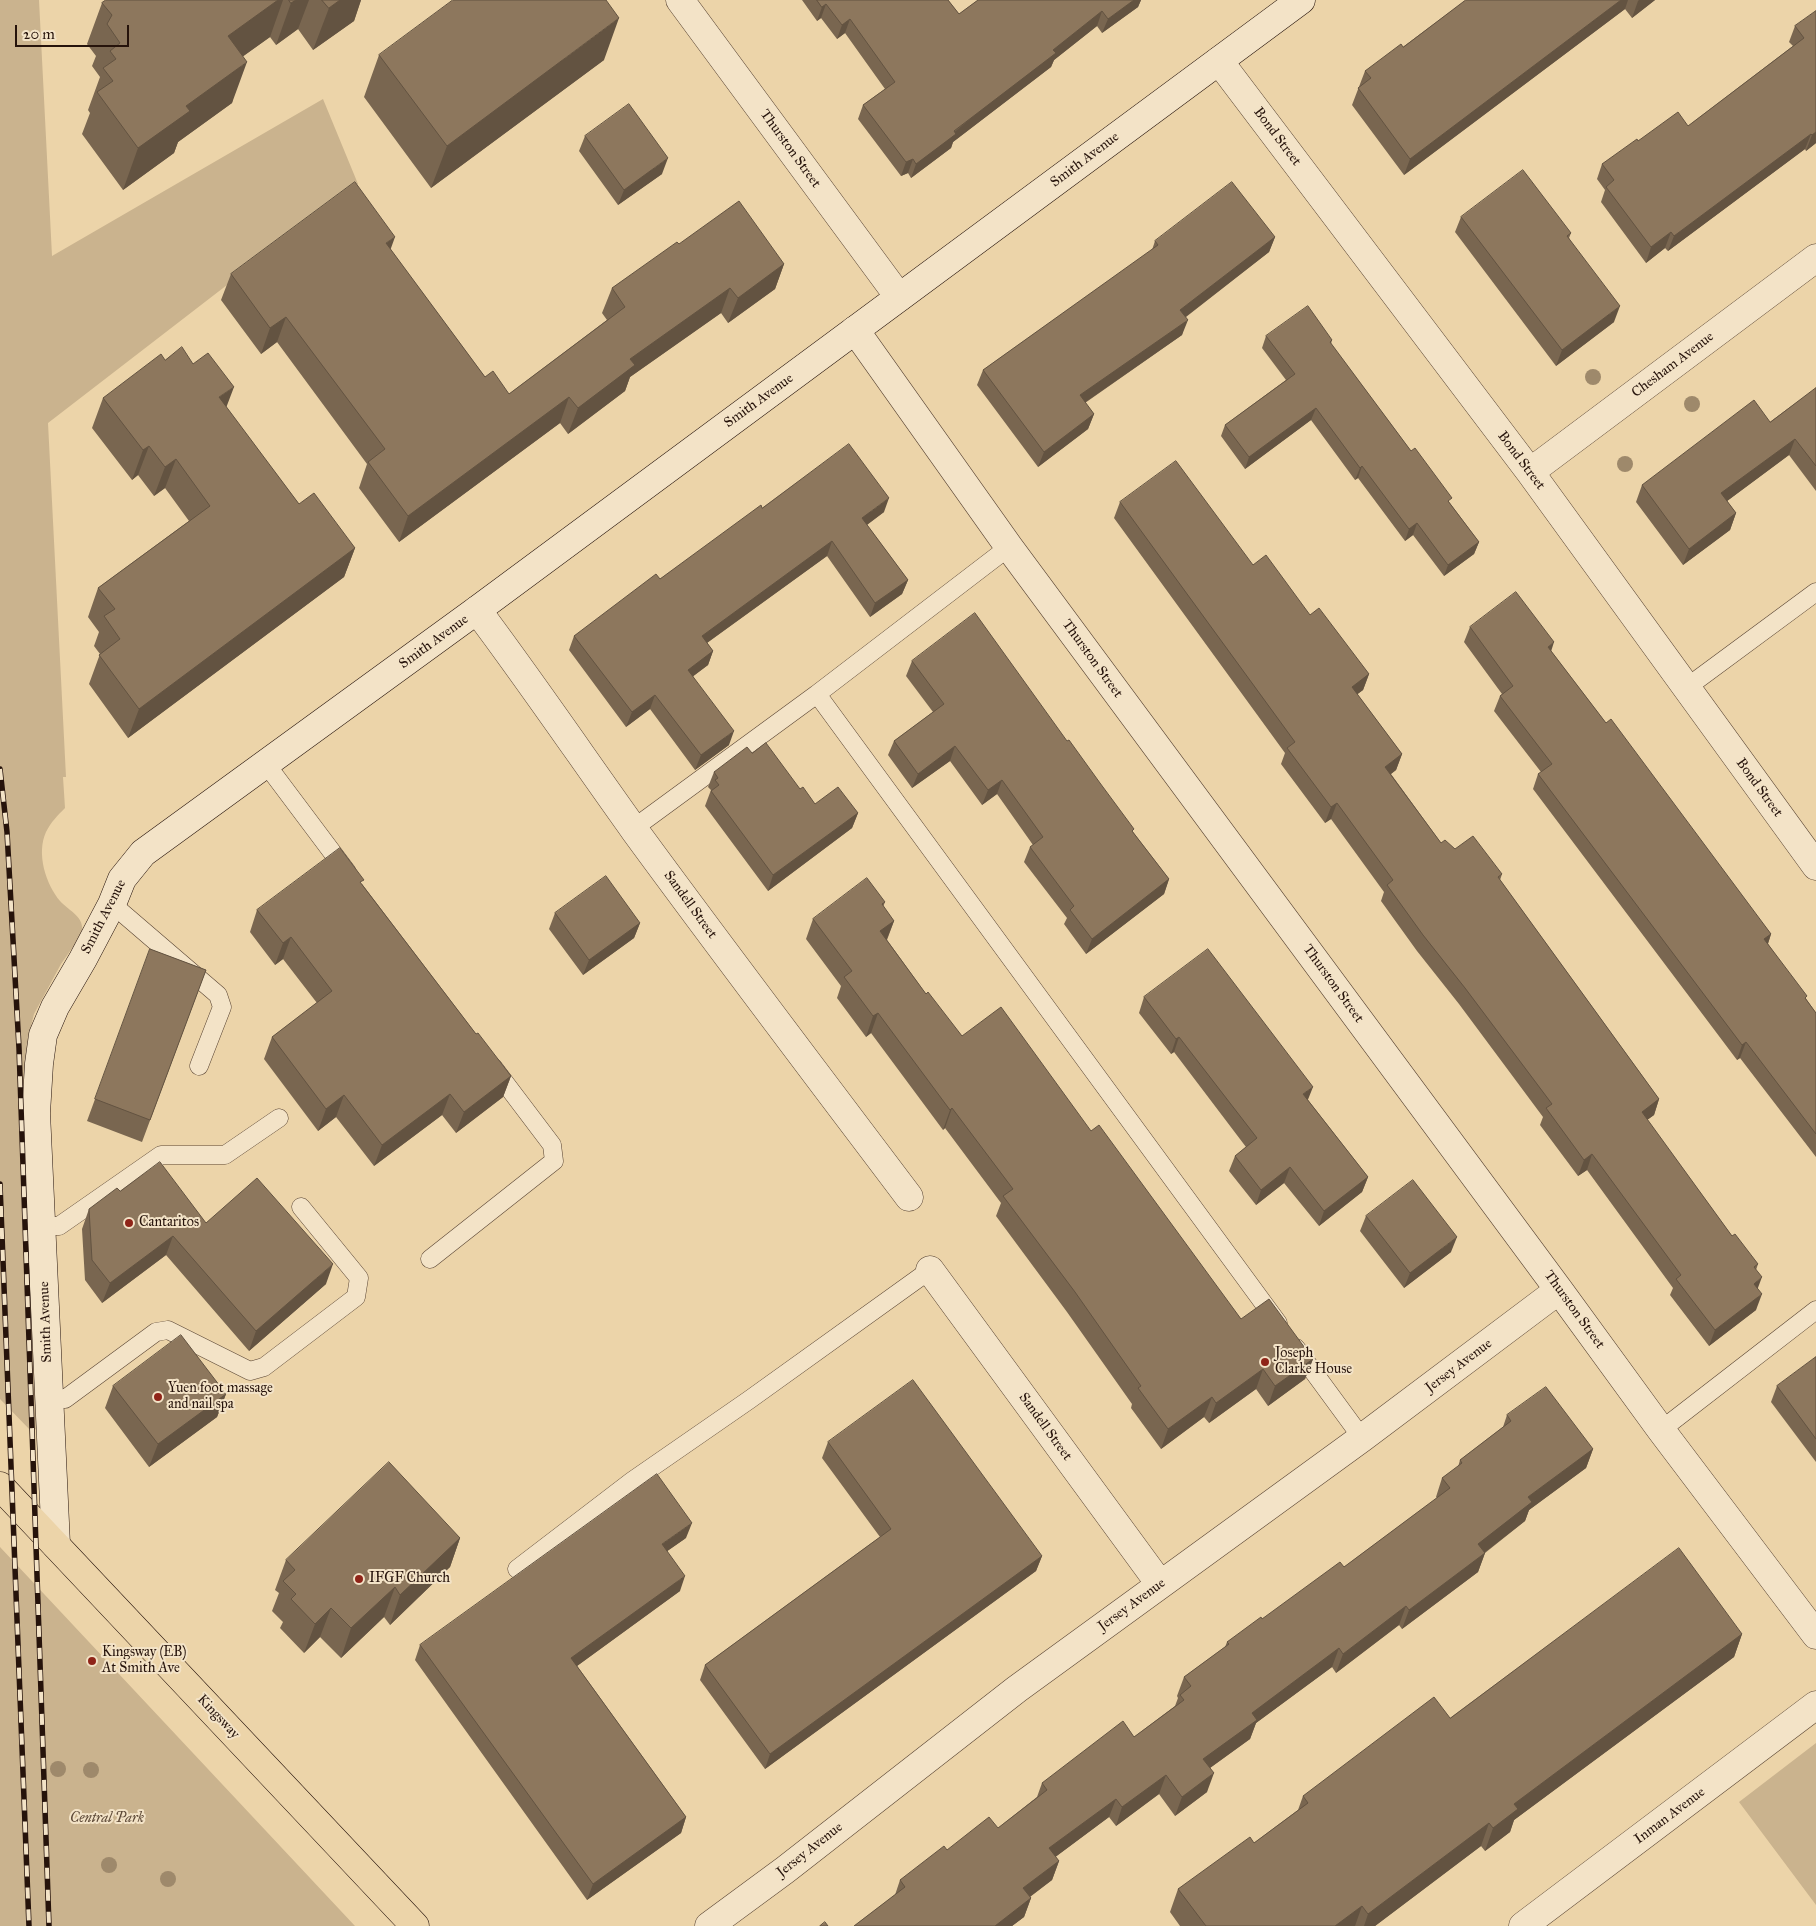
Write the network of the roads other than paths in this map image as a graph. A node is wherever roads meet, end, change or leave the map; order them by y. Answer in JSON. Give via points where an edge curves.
{"nodes":[{"id":1,"x":680,"y":0,"type":"edge"},
{"id":2,"x":1301,"y":0,"type":"edge"},
{"id":3,"x":1219,"y":61,"type":"junction"},
{"id":4,"x":1816,"y":258,"type":"edge"},
{"id":5,"x":899,"y":298,"type":"junction"},
{"id":6,"x":855,"y":330,"type":"junction"},
{"id":7,"x":1530,"y":472,"type":"junction"},
{"id":8,"x":1010,"y":547,"type":"junction"},
{"id":9,"x":1816,"y":592,"type":"edge"},
{"id":10,"x":477,"y":610,"type":"junction"},
{"id":11,"x":1686,"y":688,"type":"junction"},
{"id":12,"x":817,"y":694,"type":"junction"},
{"id":13,"x":266,"y":764,"type":"junction"},
{"id":14,"x":634,"y":828,"type":"junction"},
{"id":15,"x":1816,"y":866,"type":"edge"},
{"id":16,"x":355,"y":883,"type":"edge"},
{"id":17,"x":112,"y":904,"type":"junction"},
{"id":18,"x":480,"y":1050,"type":"edge"},
{"id":19,"x":199,"y":1066,"type":"dead end"},
{"id":20,"x":279,"y":1118,"type":"dead end"},
{"id":21,"x":909,"y":1197,"type":"dead end"},
{"id":22,"x":301,"y":1207,"type":"dead end"},
{"id":23,"x":42,"y":1226,"type":"junction"},
{"id":24,"x":430,"y":1258,"type":"dead end"},
{"id":25,"x":930,"y":1270,"type":"joint"},
{"id":26,"x":1560,"y":1290,"type":"junction"},
{"id":27,"x":1816,"y":1310,"type":"edge"},
{"id":28,"x":49,"y":1397,"type":"junction"},
{"id":29,"x":1661,"y":1430,"type":"junction"},
{"id":30,"x":1362,"y":1438,"type":"junction"},
{"id":31,"x":0,"y":1486,"type":"edge"},
{"id":32,"x":56,"y":1545,"type":"junction"},
{"id":33,"x":517,"y":1569,"type":"dead end"},
{"id":34,"x":1160,"y":1584,"type":"junction"},
{"id":35,"x":1816,"y":1635,"type":"edge"},
{"id":36,"x":1816,"y":1705,"type":"edge"},
{"id":37,"x":415,"y":1926,"type":"edge"},
{"id":38,"x":709,"y":1926,"type":"edge"},
{"id":39,"x":1523,"y":1926,"type":"edge"}],
"edges":[{"from":1,"to":5,"type":"street","name":"Thurston Street"},
{"from":2,"to":3,"type":"street","name":"Smith Avenue"},
{"from":3,"to":5,"type":"street","name":"Smith Avenue"},
{"from":3,"to":7,"type":"street","name":"Bond Street"},
{"from":4,"to":7,"type":"street","name":"Chesham Avenue"},
{"from":5,"to":6,"type":"street","name":"Smith Avenue"},
{"from":6,"to":8,"type":"street","name":"Thurston Street"},
{"from":6,"to":10,"type":"street","name":"Smith Avenue"},
{"from":7,"to":11,"type":"street","name":"Bond Street"},
{"from":8,"to":12,"type":"lane"},
{"from":8,"to":26,"type":"street","name":"Thurston Street"},
{"from":9,"to":11,"type":"lane"},
{"from":10,"to":13,"type":"street","name":"Smith Avenue"},
{"from":10,"to":14,"type":"street","name":"Sandell Street"},
{"from":11,"to":15,"type":"street","name":"Bond Street"},
{"from":12,"to":14,"type":"lane"},
{"from":12,"to":30,"type":"lane"},
{"from":13,"to":16,"type":"lane"},
{"from":13,"to":17,"type":"street","name":"Smith Avenue","via":[[143,853],[122,879]]},
{"from":14,"to":21,"type":"street","name":"Sandell Street"},
{"from":17,"to":19,"type":"lane","via":[[218,995],[222,1008]]},
{"from":17,"to":23,"type":"street","name":"Smith Avenue","via":[[55,1007],[44,1035],[36,1113]]},
{"from":18,"to":24,"type":"lane","via":[[552,1145],[554,1161]]},
{"from":20,"to":23,"type":"lane","via":[[225,1155],[161,1155],[58,1226]]},
{"from":22,"to":28,"type":"lane","via":[[359,1278],[356,1297],[264,1367],[250,1371],[168,1330],[156,1332],[66,1399]]},
{"from":23,"to":28,"type":"street","name":"Smith Avenue"},
{"from":25,"to":33,"type":"lane","via":[[632,1481]]},
{"from":25,"to":34,"type":"street","name":"Sandell Street"},
{"from":26,"to":29,"type":"street","name":"Thurston Street"},
{"from":26,"to":30,"type":"street","name":"Jersey Avenue"},
{"from":27,"to":29,"type":"lane"},
{"from":28,"to":32,"type":"street","name":"Smith Avenue"},
{"from":29,"to":35,"type":"street","name":"Thurston Street"},
{"from":30,"to":34,"type":"street","name":"Jersey Avenue"},
{"from":31,"to":32,"type":"main road","name":"Kingsway"},
{"from":32,"to":37,"type":"main road","name":"Kingsway"},
{"from":34,"to":38,"type":"street","name":"Jersey Avenue"},
{"from":36,"to":39,"type":"street","name":"Inman Avenue"}]}
